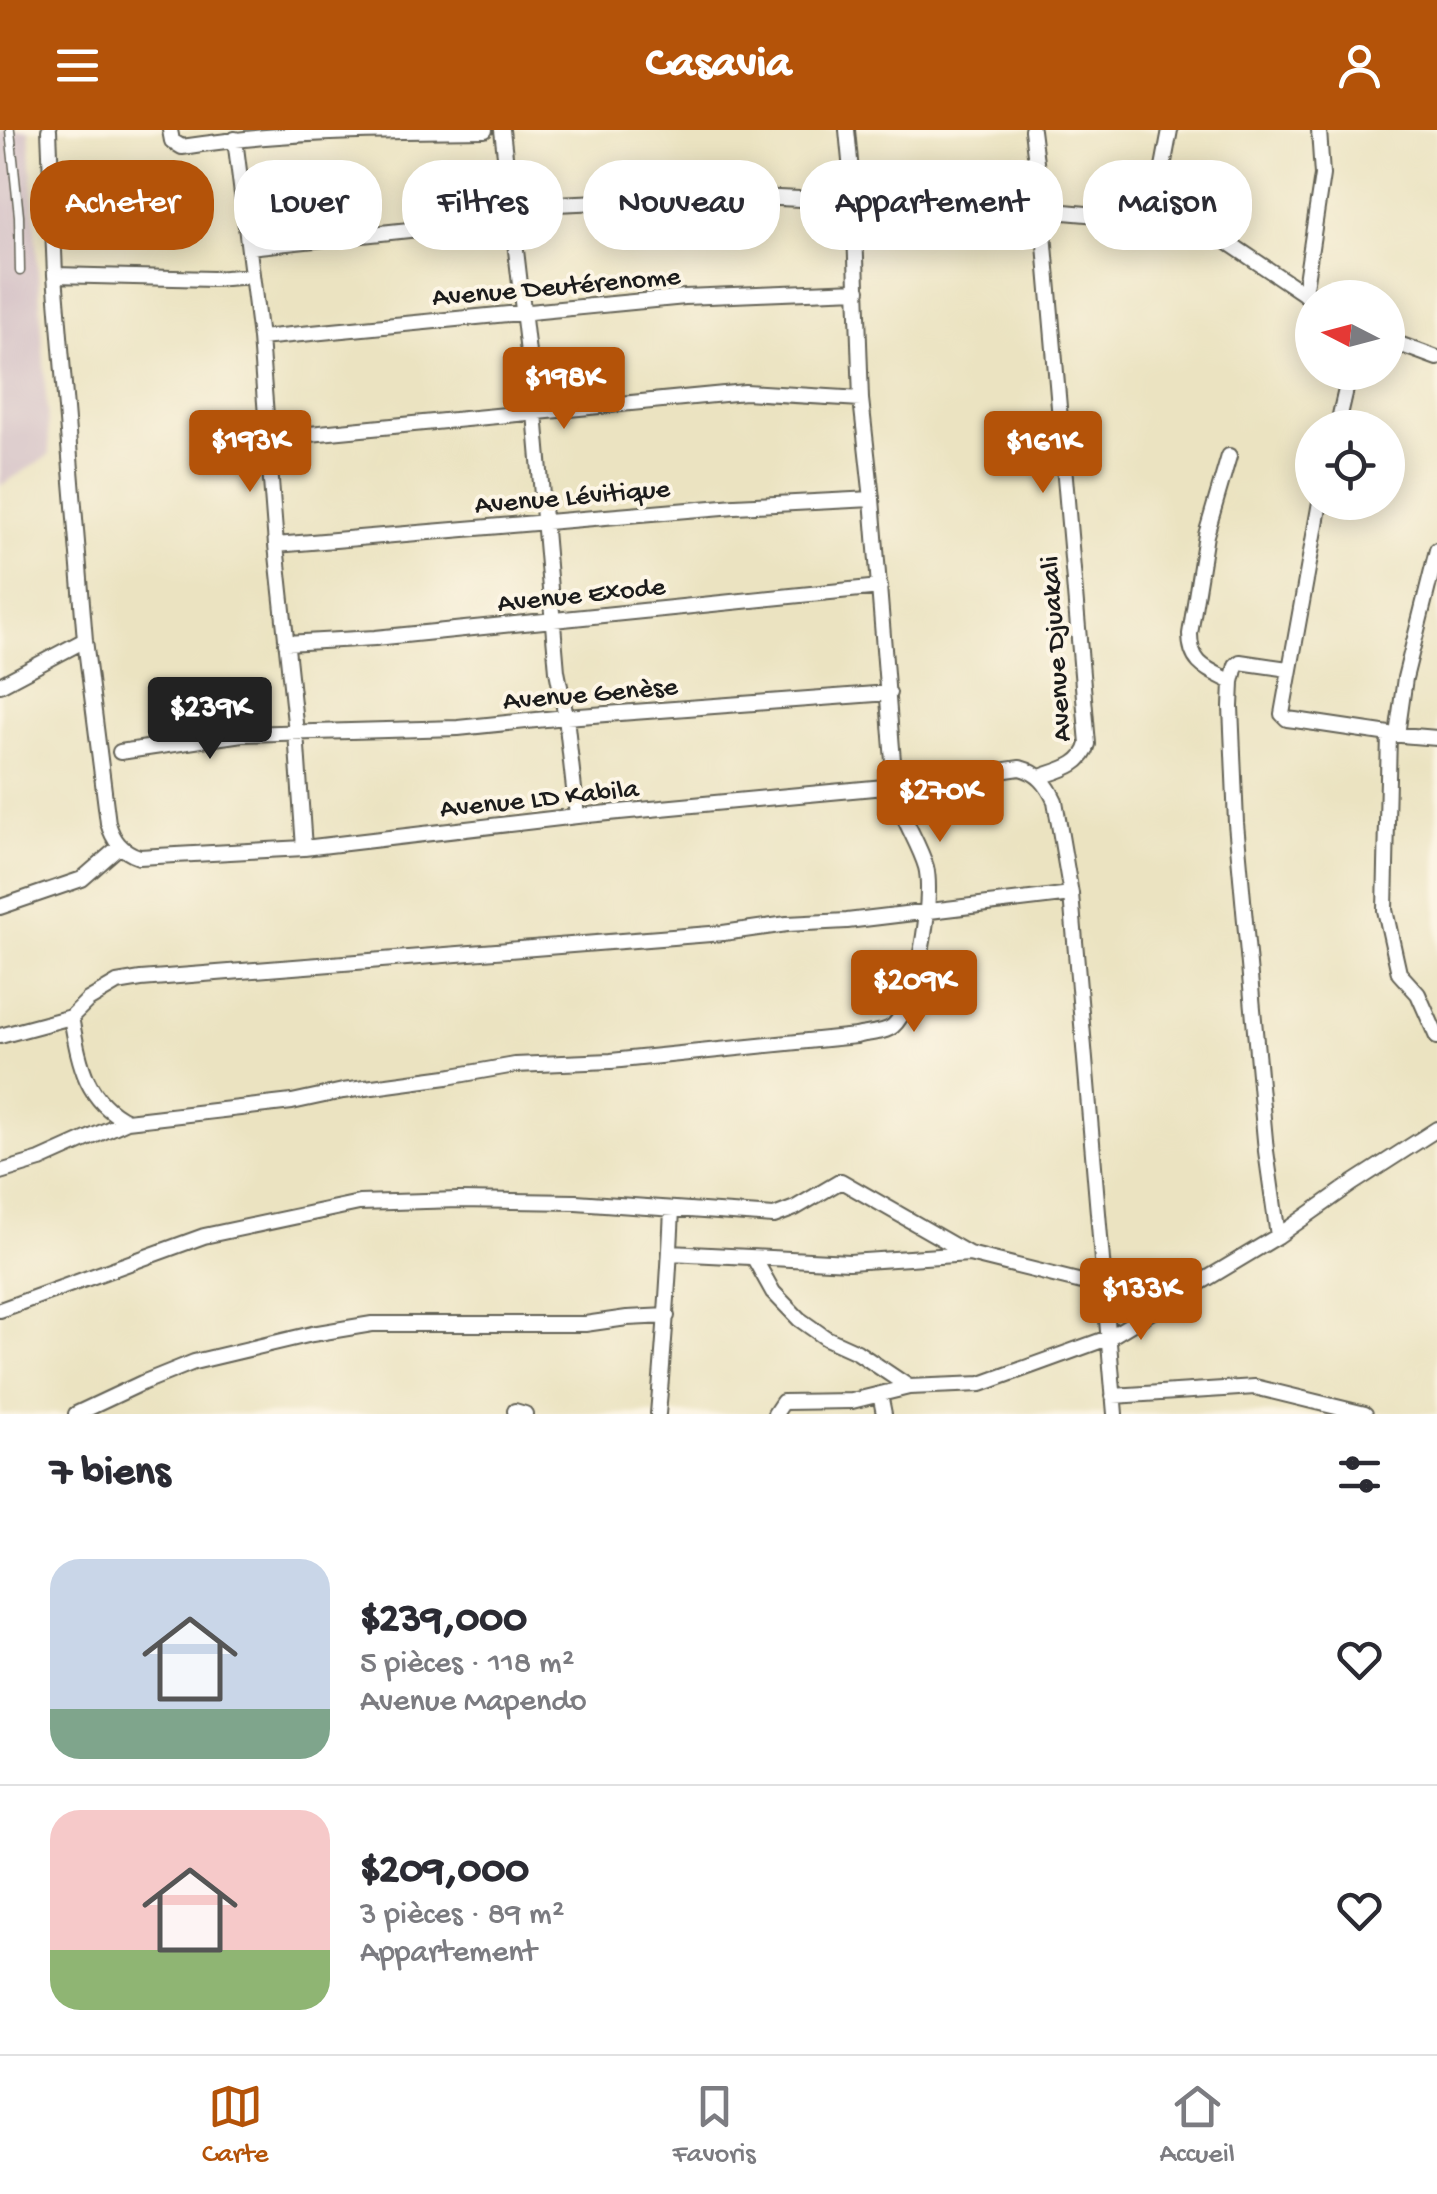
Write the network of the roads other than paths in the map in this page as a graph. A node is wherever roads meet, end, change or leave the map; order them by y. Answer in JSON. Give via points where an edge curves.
{"nodes":[{"id":1,"x":10,"y":130,"type":"edge"},
{"id":2,"x":49,"y":130,"type":"edge"},
{"id":3,"x":448,"y":130,"type":"edge"},
{"id":4,"x":485,"y":130,"type":"edge"},
{"id":5,"x":502,"y":130,"type":"edge"},
{"id":6,"x":847,"y":130,"type":"edge"},
{"id":7,"x":1032,"y":130,"type":"edge"},
{"id":8,"x":1170,"y":130,"type":"edge"},
{"id":9,"x":1319,"y":130,"type":"edge"},
{"id":10,"x":304,"y":132,"type":"edge"},
{"id":11,"x":173,"y":138,"type":"edge"},
{"id":12,"x":236,"y":139,"type":"junction"},
{"id":13,"x":239,"y":160,"type":"edge"},
{"id":14,"x":506,"y":160,"type":"edge"},
{"id":15,"x":850,"y":160,"type":"edge"},
{"id":16,"x":1036,"y":160,"type":"edge"},
{"id":17,"x":1164,"y":160,"type":"edge"},
{"id":18,"x":800,"y":199,"type":"edge"},
{"id":19,"x":563,"y":208,"type":"edge"},
{"id":20,"x":250,"y":250,"type":"edge"},
{"id":21,"x":517,"y":250,"type":"edge"},
{"id":22,"x":856,"y":250,"type":"edge"},
{"id":23,"x":1045,"y":250,"type":"edge"},
{"id":24,"x":1239,"y":250,"type":"edge"},
{"id":25,"x":20,"y":272,"type":"dead end"},
{"id":26,"x":56,"y":275,"type":"junction"},
{"id":27,"x":252,"y":276,"type":"junction"},
{"id":28,"x":1310,"y":280,"type":"edge"},
{"id":29,"x":1295,"y":288,"type":"edge"},
{"id":30,"x":858,"y":290,"type":"junction"},
{"id":31,"x":524,"y":312,"type":"junction"},
{"id":32,"x":260,"y":338,"type":"junction"},
{"id":33,"x":1405,"y":346,"type":"edge"},
{"id":34,"x":1437,"y":358,"type":"edge"},
{"id":35,"x":861,"y":399,"type":"junction"},
{"id":36,"x":535,"y":413,"type":"junction"},
{"id":37,"x":268,"y":438,"type":"junction"},
{"id":38,"x":1229,"y":456,"type":"dead end"},
{"id":39,"x":872,"y":499,"type":"junction"},
{"id":40,"x":1317,"y":520,"type":"edge"},
{"id":41,"x":545,"y":521,"type":"junction"},
{"id":42,"x":276,"y":545,"type":"junction"},
{"id":43,"x":1437,"y":550,"type":"edge"},
{"id":44,"x":880,"y":587,"type":"junction"},
{"id":45,"x":552,"y":620,"type":"junction"},
{"id":46,"x":85,"y":640,"type":"junction"},
{"id":47,"x":286,"y":643,"type":"junction"},
{"id":48,"x":1288,"y":669,"type":"junction"},
{"id":49,"x":1232,"y":682,"type":"junction"},
{"id":50,"x":0,"y":685,"type":"edge"},
{"id":51,"x":888,"y":693,"type":"junction"},
{"id":52,"x":566,"y":717,"type":"junction"},
{"id":53,"x":296,"y":732,"type":"junction"},
{"id":54,"x":1393,"y":734,"type":"junction"},
{"id":55,"x":1437,"y":738,"type":"edge"},
{"id":56,"x":120,"y":752,"type":"dead end"},
{"id":57,"x":1040,"y":778,"type":"junction"},
{"id":58,"x":896,"y":786,"type":"junction"},
{"id":59,"x":577,"y":816,"type":"junction"},
{"id":60,"x":120,"y":846,"type":"junction"},
{"id":61,"x":304,"y":848,"type":"junction"},
{"id":62,"x":1071,"y":894,"type":"junction"},
{"id":63,"x":0,"y":907,"type":"edge"},
{"id":64,"x":927,"y":911,"type":"junction"},
{"id":65,"x":71,"y":1017,"type":"junction"},
{"id":66,"x":0,"y":1036,"type":"edge"},
{"id":67,"x":1437,"y":1037,"type":"edge"},
{"id":68,"x":127,"y":1121,"type":"junction"},
{"id":69,"x":1437,"y":1129,"type":"edge"},
{"id":70,"x":0,"y":1172,"type":"edge"},
{"id":71,"x":672,"y":1208,"type":"junction"},
{"id":72,"x":1278,"y":1236,"type":"junction"},
{"id":73,"x":670,"y":1253,"type":"junction"},
{"id":74,"x":970,"y":1254,"type":"junction"},
{"id":75,"x":754,"y":1258,"type":"junction"},
{"id":76,"x":1102,"y":1287,"type":"junction"},
{"id":77,"x":0,"y":1310,"type":"edge"},
{"id":78,"x":667,"y":1316,"type":"junction"},
{"id":79,"x":1108,"y":1338,"type":"junction"},
{"id":80,"x":910,"y":1387,"type":"junction"},
{"id":81,"x":880,"y":1394,"type":"junction"},
{"id":82,"x":1113,"y":1396,"type":"junction"},
{"id":83,"x":76,"y":1414,"type":"edge"},
{"id":84,"x":658,"y":1414,"type":"edge"},
{"id":85,"x":775,"y":1414,"type":"edge"},
{"id":86,"x":884,"y":1414,"type":"edge"},
{"id":87,"x":1115,"y":1414,"type":"edge"},
{"id":88,"x":1366,"y":1414,"type":"edge"}],
"edges":[{"from":1,"to":25,"type":"lane"},
{"from":2,"to":26,"type":"street"},
{"from":3,"to":4,"type":"street"},
{"from":3,"to":10,"type":"street"},
{"from":5,"to":14,"type":"street"},
{"from":6,"to":15,"type":"street"},
{"from":7,"to":16,"type":"street","name":"Avenue Djuakali"},
{"from":8,"to":17,"type":"street"},
{"from":9,"to":28,"type":"street","via":[[1322,175]]},
{"from":10,"to":12,"type":"street"},
{"from":11,"to":12,"type":"street","via":[[182,147]]},
{"from":12,"to":13,"type":"street"},
{"from":18,"to":19,"type":"street","via":[[734,196]]},
{"from":20,"to":27,"type":"street"},
{"from":21,"to":31,"type":"street"},
{"from":22,"to":30,"type":"street"},
{"from":23,"to":57,"type":"street","name":"Avenue Djuakali","via":[[1088,744],[1080,761]]},
{"from":24,"to":29,"type":"street"},
{"from":26,"to":27,"type":"street"},
{"from":26,"to":46,"type":"street"},
{"from":27,"to":32,"type":"street"},
{"from":30,"to":31,"type":"street","name":"Avenue Deutérenome"},
{"from":30,"to":35,"type":"street"},
{"from":31,"to":32,"type":"street","name":"Avenue Deutérenome"},
{"from":31,"to":36,"type":"street"},
{"from":32,"to":37,"type":"street"},
{"from":33,"to":34,"type":"street"},
{"from":35,"to":36,"type":"street","via":[[746,392]]},
{"from":35,"to":39,"type":"street"},
{"from":36,"to":37,"type":"street"},
{"from":36,"to":41,"type":"street"},
{"from":37,"to":42,"type":"street"},
{"from":38,"to":49,"type":"street","via":[[1206,535],[1190,650]]},
{"from":39,"to":41,"type":"street","name":"Avenue Lévitique"},
{"from":39,"to":44,"type":"street"},
{"from":40,"to":48,"type":"street"},
{"from":41,"to":42,"type":"street","name":"Avenue Lévitique"},
{"from":41,"to":45,"type":"street"},
{"from":42,"to":47,"type":"street"},
{"from":43,"to":54,"type":"street"},
{"from":44,"to":45,"type":"street","name":"Avenue Exode"},
{"from":44,"to":51,"type":"street"},
{"from":45,"to":47,"type":"street","name":"Avenue Exode"},
{"from":45,"to":52,"type":"street"},
{"from":46,"to":50,"type":"street"},
{"from":46,"to":60,"type":"street","via":[[108,823]]},
{"from":47,"to":53,"type":"street"},
{"from":48,"to":49,"type":"street","via":[[1240,662]]},
{"from":48,"to":54,"type":"street","via":[[1284,717]]},
{"from":49,"to":72,"type":"street","via":[[1236,823]]},
{"from":51,"to":52,"type":"street","name":"Avenue Genèse"},
{"from":51,"to":58,"type":"street"},
{"from":52,"to":53,"type":"street","name":"Avenue Genèse"},
{"from":52,"to":59,"type":"street"},
{"from":53,"to":56,"type":"street","name":"Avenue Genèse"},
{"from":53,"to":61,"type":"street"},
{"from":54,"to":55,"type":"street"},
{"from":54,"to":67,"type":"street","via":[[1385,910],[1400,977],[1418,994]]},
{"from":57,"to":58,"type":"street","name":"Avenue LD Kabila","via":[[1020,768]]},
{"from":57,"to":62,"type":"street","via":[[1055,800]]},
{"from":58,"to":59,"type":"street","name":"Avenue LD Kabila"},
{"from":58,"to":64,"type":"street","via":[[927,870]]},
{"from":59,"to":61,"type":"street","name":"Avenue LD Kabila"},
{"from":60,"to":61,"type":"street","name":"Avenue LD Kabila","via":[[139,857]]},
{"from":60,"to":63,"type":"street","via":[[82,879]]},
{"from":62,"to":64,"type":"street"},
{"from":62,"to":76,"type":"street"},
{"from":64,"to":65,"type":"street","via":[[141,979],[117,983]]},
{"from":64,"to":68,"type":"street","via":[[918,972],[890,1028],[630,1059],[514,1065]]},
{"from":65,"to":66,"type":"street"},
{"from":65,"to":68,"type":"street","via":[[90,1088],[108,1112]]},
{"from":68,"to":70,"type":"street"},
{"from":69,"to":72,"type":"street"},
{"from":71,"to":73,"type":"street"},
{"from":71,"to":74,"type":"street","via":[[774,1216],[841,1181]]},
{"from":71,"to":77,"type":"street","via":[[359,1203],[204,1236]]},
{"from":72,"to":79,"type":"street"},
{"from":73,"to":75,"type":"street"},
{"from":73,"to":78,"type":"street"},
{"from":74,"to":75,"type":"street","via":[[849,1262]]},
{"from":74,"to":76,"type":"street"},
{"from":75,"to":80,"type":"street","via":[[799,1319]]},
{"from":76,"to":79,"type":"street"},
{"from":78,"to":83,"type":"street","via":[[585,1324],[372,1324],[327,1331],[194,1362]]},
{"from":78,"to":84,"type":"street"},
{"from":79,"to":80,"type":"street","via":[[981,1384]]},
{"from":79,"to":82,"type":"street"},
{"from":80,"to":81,"type":"street"},
{"from":81,"to":85,"type":"street","via":[[784,1402]]},
{"from":81,"to":86,"type":"street"},
{"from":82,"to":87,"type":"street"},
{"from":82,"to":88,"type":"street","via":[[1255,1387]]}]}
